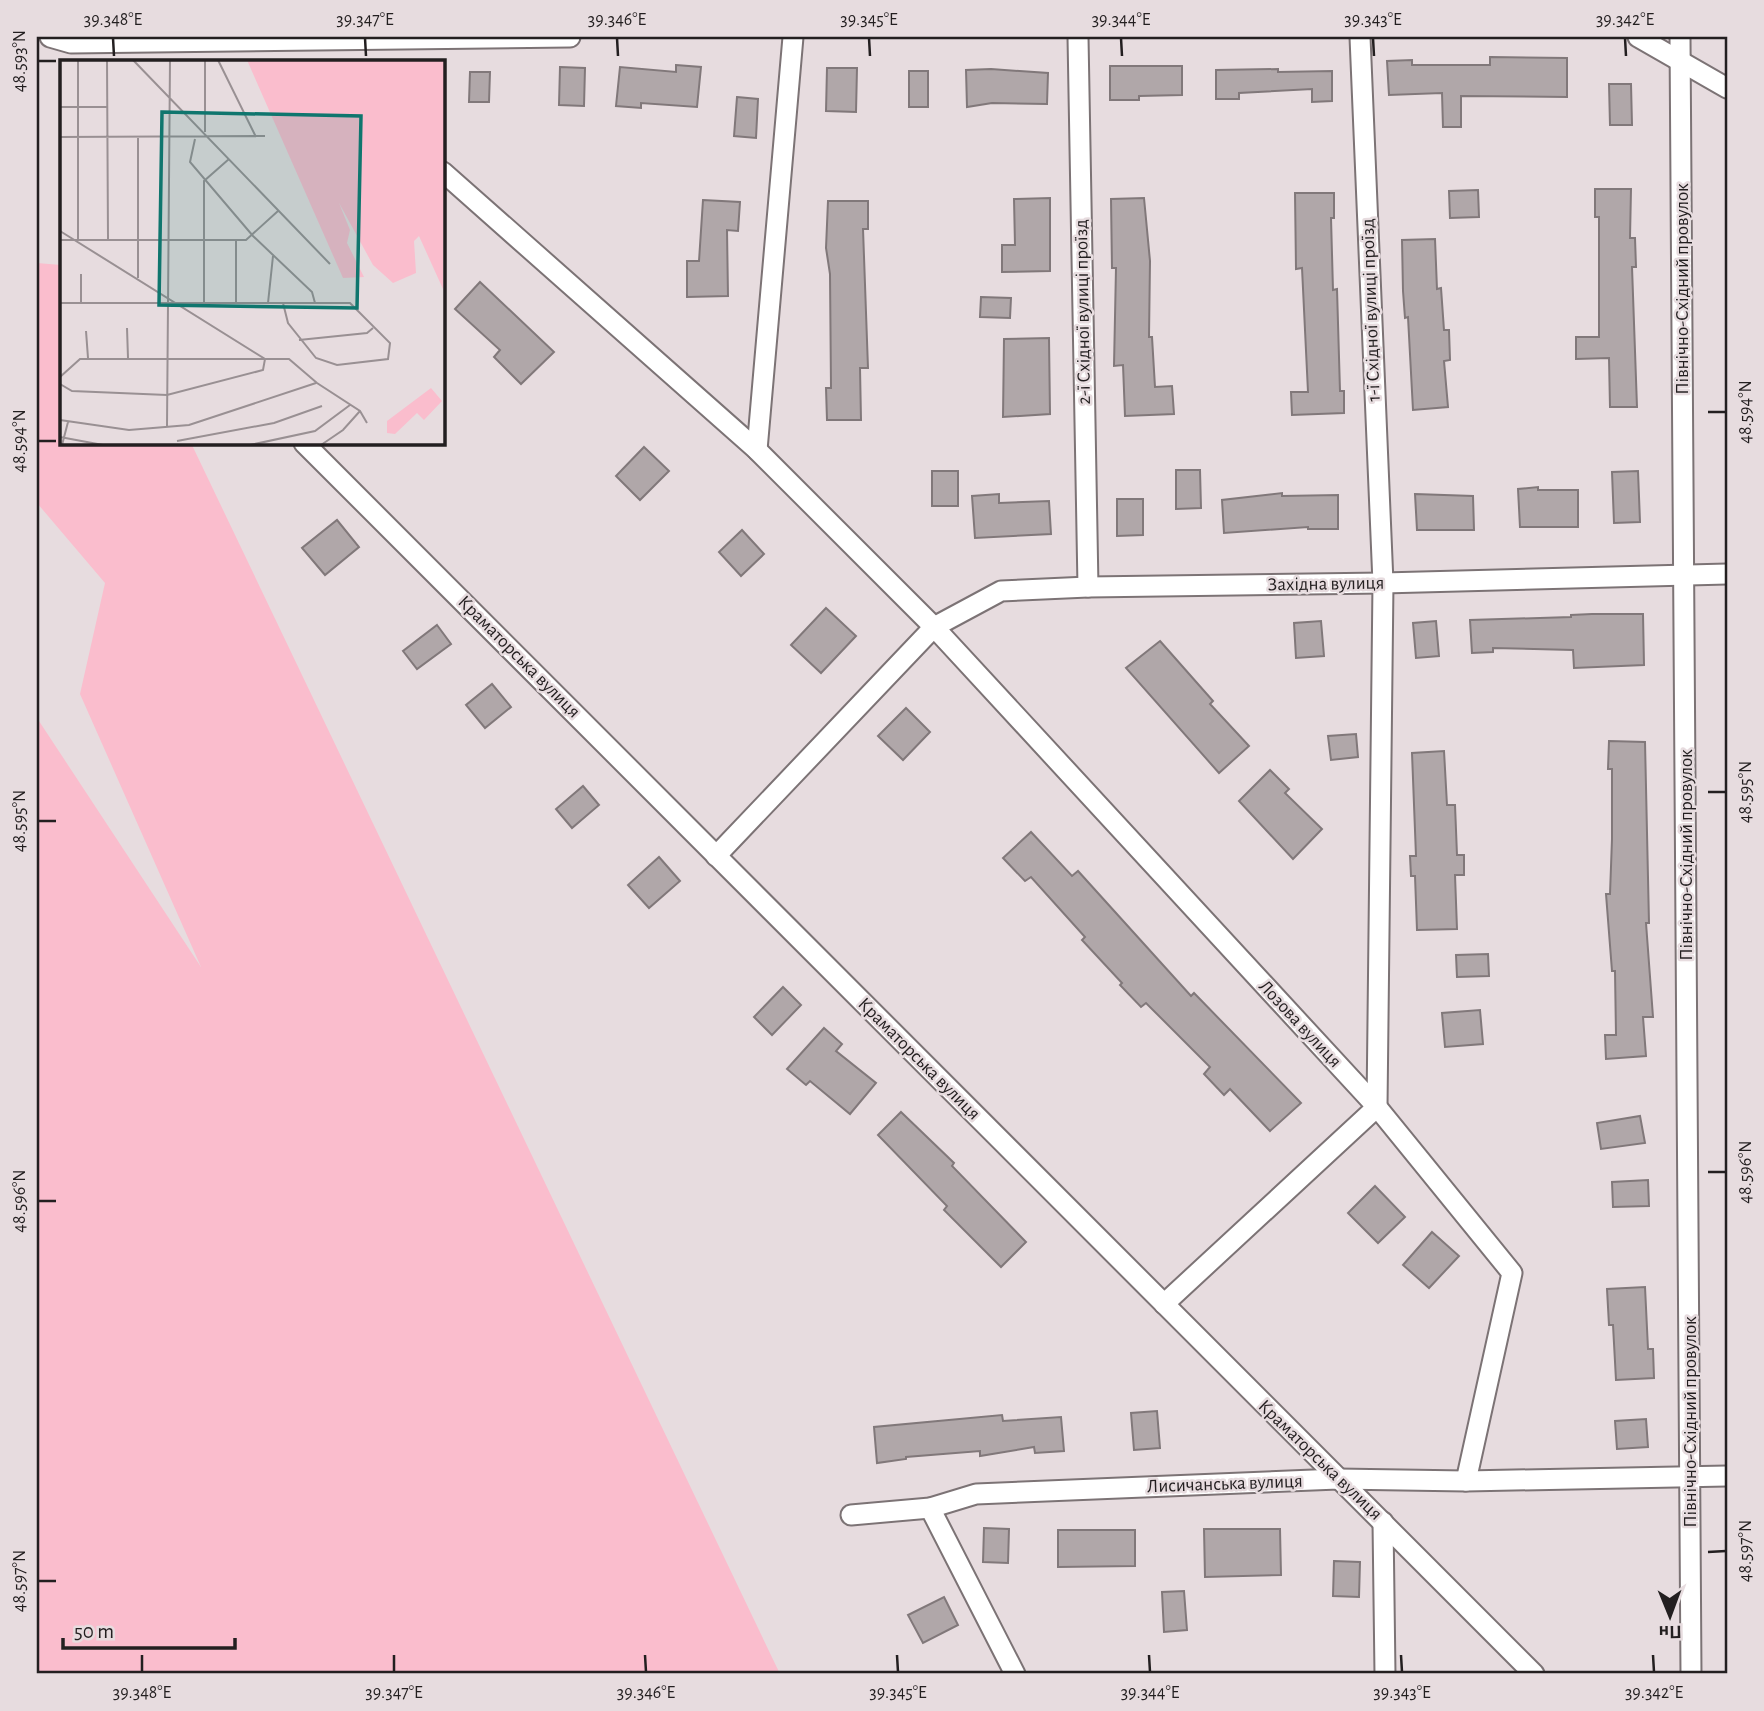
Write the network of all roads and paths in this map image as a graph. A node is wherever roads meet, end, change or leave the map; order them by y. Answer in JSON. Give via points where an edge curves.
{"nodes":[{"id":1,"x":50,"y":37,"type":"edge"},
{"id":2,"x":570,"y":37,"type":"edge"},
{"id":3,"x":793,"y":37,"type":"edge"},
{"id":4,"x":1078,"y":37,"type":"edge"},
{"id":5,"x":1360,"y":37,"type":"edge"},
{"id":6,"x":1638,"y":37,"type":"edge"},
{"id":7,"x":1680,"y":37,"type":"edge"},
{"id":8,"x":376,"y":51,"type":"edge"},
{"id":9,"x":1680,"y":58,"type":"junction"},
{"id":10,"x":1727,"y":88,"type":"edge"},
{"id":11,"x":444,"y":173,"type":"edge"},
{"id":12,"x":305,"y":444,"type":"edge"},
{"id":13,"x":757,"y":450,"type":"junction"},
{"id":14,"x":1727,"y":574,"type":"edge"},
{"id":15,"x":1684,"y":576,"type":"junction"},
{"id":16,"x":1382,"y":583,"type":"junction"},
{"id":17,"x":1088,"y":587,"type":"junction"},
{"id":18,"x":934,"y":627,"type":"junction"},
{"id":19,"x":716,"y":856,"type":"junction"},
{"id":20,"x":1377,"y":1107,"type":"junction"},
{"id":21,"x":1164,"y":1304,"type":"junction"},
{"id":22,"x":1690,"y":1476,"type":"junction"},
{"id":23,"x":1727,"y":1476,"type":"edge"},
{"id":24,"x":1338,"y":1479,"type":"junction"},
{"id":25,"x":1466,"y":1481,"type":"junction"},
{"id":26,"x":930,"y":1508,"type":"junction"},
{"id":27,"x":851,"y":1515,"type":"dead end"},
{"id":28,"x":1383,"y":1522,"type":"junction"},
{"id":29,"x":1015,"y":1674,"type":"edge"},
{"id":30,"x":1385,"y":1674,"type":"edge"},
{"id":31,"x":1534,"y":1674,"type":"edge"},
{"id":32,"x":1691,"y":1674,"type":"edge"}],
"edges":[{"from":1,"to":8,"type":"street","via":[[71,43]]},
{"from":2,"to":8,"type":"street"},
{"from":3,"to":13,"type":"street"},
{"from":4,"to":17,"type":"street","name":"2-ї Східної вулиці проїзд"},
{"from":5,"to":16,"type":"street","name":"1-ї Східної вулиці проїзд"},
{"from":6,"to":9,"type":"street"},
{"from":7,"to":9,"type":"street","name":"Північно-Східний провулок"},
{"from":9,"to":10,"type":"street"},
{"from":9,"to":15,"type":"street","name":"Північно-Східний провулок"},
{"from":11,"to":13,"type":"street","name":"Лозова вулиця"},
{"from":12,"to":19,"type":"street","name":"Краматорська вулиця"},
{"from":13,"to":18,"type":"street","name":"Лозова вулиця"},
{"from":14,"to":15,"type":"street","name":"Західна вулиця"},
{"from":15,"to":16,"type":"street","name":"Західна вулиця"},
{"from":15,"to":22,"type":"street","name":"Північно-Східний провулок"},
{"from":16,"to":17,"type":"street","name":"Західна вулиця"},
{"from":16,"to":20,"type":"street","name":"1-ї Східної вулиці проїзд"},
{"from":17,"to":18,"type":"street","name":"Західна вулиця","via":[[1001,591]]},
{"from":18,"to":19,"type":"street","name":"Західна вулиця"},
{"from":18,"to":20,"type":"street","name":"Лозова вулиця"},
{"from":19,"to":21,"type":"street","name":"Краматорська вулиця"},
{"from":20,"to":21,"type":"street"},
{"from":20,"to":25,"type":"street","name":"Лозова вулиця","via":[[1512,1273]]},
{"from":21,"to":24,"type":"street","name":"Краматорська вулиця"},
{"from":22,"to":23,"type":"street","name":"Лисичанська вулиця"},
{"from":22,"to":25,"type":"street","name":"Лисичанська вулиця"},
{"from":22,"to":32,"type":"street","name":"Північно-Східний провулок"},
{"from":24,"to":25,"type":"street","name":"Лисичанська вулиця"},
{"from":24,"to":26,"type":"street","name":"Лисичанська вулиця","via":[[976,1494]]},
{"from":24,"to":28,"type":"street","name":"Краматорська вулиця"},
{"from":26,"to":27,"type":"street","name":"Лисичанська вулиця"},
{"from":26,"to":29,"type":"street"},
{"from":28,"to":30,"type":"street"},
{"from":28,"to":31,"type":"street","name":"Краматорська вулиця"}]}
